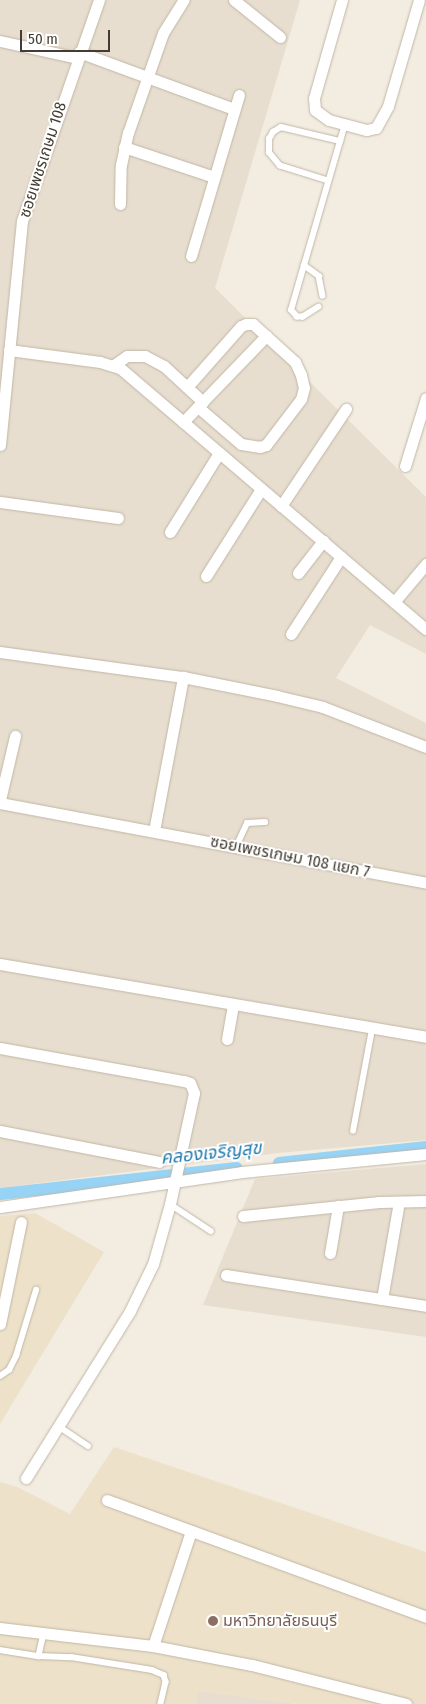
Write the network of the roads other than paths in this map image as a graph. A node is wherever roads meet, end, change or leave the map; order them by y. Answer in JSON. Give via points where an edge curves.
{"nodes":[{"id":1,"x":99,"y":0,"type":"edge"},
{"id":2,"x":184,"y":0,"type":"edge"},
{"id":3,"x":234,"y":0,"type":"edge"},
{"id":4,"x":342,"y":0,"type":"edge"},
{"id":5,"x":419,"y":0,"type":"edge"},
{"id":6,"x":280,"y":37,"type":"dead end"},
{"id":7,"x":0,"y":41,"type":"edge"},
{"id":8,"x":78,"y":55,"type":"junction"},
{"id":9,"x":147,"y":77,"type":"junction"},
{"id":10,"x":239,"y":95,"type":"dead end"},
{"id":11,"x":234,"y":109,"type":"junction"},
{"id":12,"x":345,"y":124,"type":"junction"},
{"id":13,"x":340,"y":140,"type":"junction"},
{"id":14,"x":124,"y":146,"type":"junction"},
{"id":15,"x":214,"y":177,"type":"junction"},
{"id":16,"x":328,"y":181,"type":"junction"},
{"id":17,"x":120,"y":204,"type":"dead end"},
{"id":18,"x":191,"y":256,"type":"dead end"},
{"id":19,"x":304,"y":265,"type":"junction"},
{"id":20,"x":323,"y":296,"type":"dead end"},
{"id":21,"x":320,"y":307,"type":"dead end"},
{"id":22,"x":266,"y":336,"type":"junction"},
{"id":23,"x":7,"y":343,"type":"edge"},
{"id":24,"x":114,"y":365,"type":"junction"},
{"id":25,"x":187,"y":388,"type":"junction"},
{"id":26,"x":426,"y":398,"type":"edge"},
{"id":27,"x":200,"y":404,"type":"junction"},
{"id":28,"x":346,"y":409,"type":"dead end"},
{"id":29,"x":184,"y":422,"type":"junction"},
{"id":30,"x":0,"y":445,"type":"edge"},
{"id":31,"x":219,"y":453,"type":"junction"},
{"id":32,"x":405,"y":466,"type":"dead end"},
{"id":33,"x":261,"y":488,"type":"junction"},
{"id":34,"x":0,"y":502,"type":"edge"},
{"id":35,"x":282,"y":506,"type":"junction"},
{"id":36,"x":118,"y":518,"type":"dead end"},
{"id":37,"x":170,"y":532,"type":"dead end"},
{"id":38,"x":323,"y":541,"type":"junction"},
{"id":39,"x":341,"y":557,"type":"junction"},
{"id":40,"x":426,"y":564,"type":"edge"},
{"id":41,"x":298,"y":573,"type":"dead end"},
{"id":42,"x":206,"y":576,"type":"dead end"},
{"id":43,"x":394,"y":602,"type":"junction"},
{"id":44,"x":426,"y":629,"type":"edge"},
{"id":45,"x":291,"y":634,"type":"dead end"},
{"id":46,"x":0,"y":652,"type":"edge"},
{"id":47,"x":183,"y":677,"type":"junction"},
{"id":48,"x":14,"y":736,"type":"dead end"},
{"id":49,"x":426,"y":747,"type":"edge"},
{"id":50,"x":0,"y":801,"type":"edge"},
{"id":51,"x":266,"y":822,"type":"dead end"},
{"id":52,"x":154,"y":832,"type":"junction"},
{"id":53,"x":236,"y":847,"type":"junction"},
{"id":54,"x":426,"y":883,"type":"edge"},
{"id":55,"x":0,"y":964,"type":"edge"},
{"id":56,"x":232,"y":1005,"type":"junction"},
{"id":57,"x":372,"y":1029,"type":"junction"},
{"id":58,"x":426,"y":1037,"type":"edge"},
{"id":59,"x":227,"y":1039,"type":"dead end"},
{"id":60,"x":0,"y":1048,"type":"edge"},
{"id":61,"x":0,"y":1131,"type":"edge"},
{"id":62,"x":352,"y":1131,"type":"dead end"},
{"id":63,"x":426,"y":1154,"type":"edge"},
{"id":64,"x":159,"y":1162,"type":"dead end"},
{"id":65,"x":175,"y":1179,"type":"junction"},
{"id":66,"x":399,"y":1202,"type":"junction"},
{"id":67,"x":426,"y":1202,"type":"edge"},
{"id":68,"x":170,"y":1204,"type":"junction"},
{"id":69,"x":338,"y":1206,"type":"junction"},
{"id":70,"x":0,"y":1207,"type":"edge"},
{"id":71,"x":243,"y":1216,"type":"dead end"},
{"id":72,"x":21,"y":1222,"type":"dead end"},
{"id":73,"x":212,"y":1231,"type":"dead end"},
{"id":74,"x":330,"y":1252,"type":"dead end"},
{"id":75,"x":226,"y":1275,"type":"dead end"},
{"id":76,"x":36,"y":1290,"type":"dead end"},
{"id":77,"x":382,"y":1298,"type":"junction"},
{"id":78,"x":426,"y":1306,"type":"edge"},
{"id":79,"x":0,"y":1324,"type":"edge"},
{"id":80,"x":0,"y":1376,"type":"edge"},
{"id":81,"x":60,"y":1427,"type":"junction"},
{"id":82,"x":88,"y":1446,"type":"dead end"},
{"id":83,"x":26,"y":1478,"type":"dead end"},
{"id":84,"x":107,"y":1500,"type":"dead end"},
{"id":85,"x":191,"y":1531,"type":"junction"},
{"id":86,"x":426,"y":1617,"type":"edge"},
{"id":87,"x":0,"y":1628,"type":"edge"},
{"id":88,"x":44,"y":1634,"type":"junction"},
{"id":89,"x":153,"y":1646,"type":"junction"},
{"id":90,"x":0,"y":1650,"type":"edge"},
{"id":91,"x":39,"y":1656,"type":"junction"},
{"id":92,"x":161,"y":1704,"type":"edge"},
{"id":93,"x":406,"y":1704,"type":"edge"}],
"edges":[{"from":1,"to":8,"type":"street","name":"ซอยเพชรเกษม 108"},
{"from":2,"to":9,"type":"street","via":[[164,33]]},
{"from":3,"to":6,"type":"street"},
{"from":4,"to":12,"type":"street","via":[[314,98],[315,110],[322,117]]},
{"from":5,"to":12,"type":"street","via":[[382,120],[376,128],[367,130]]},
{"from":7,"to":8,"type":"street"},
{"from":8,"to":9,"type":"street"},
{"from":8,"to":23,"type":"street","name":"ซอยเพชรเกษม 108","via":[[27,199],[18,241]]},
{"from":9,"to":11,"type":"street"},
{"from":9,"to":14,"type":"street"},
{"from":10,"to":11,"type":"street"},
{"from":11,"to":15,"type":"street"},
{"from":12,"to":13,"type":"lane"},
{"from":13,"to":16,"type":"lane"},
{"from":13,"to":16,"type":"lane","via":[[280,127],[269,139],[269,153],[280,166]]},
{"from":14,"to":15,"type":"street"},
{"from":14,"to":17,"type":"street"},
{"from":15,"to":18,"type":"street"},
{"from":16,"to":19,"type":"lane"},
{"from":19,"to":20,"type":"lane","via":[[319,276]]},
{"from":19,"to":21,"type":"lane","via":[[291,310],[297,317]]},
{"from":22,"to":25,"type":"street","via":[[253,324],[241,326]]},
{"from":22,"to":27,"type":"street"},
{"from":22,"to":27,"type":"street","via":[[295,362],[304,388],[291,414],[266,445],[241,444]]},
{"from":23,"to":24,"type":"street"},
{"from":23,"to":30,"type":"street","name":"ซอยเพชรเกษม 108"},
{"from":24,"to":25,"type":"street","via":[[137,353],[164,366]]},
{"from":24,"to":29,"type":"street"},
{"from":25,"to":27,"type":"street"},
{"from":26,"to":32,"type":"street"},
{"from":27,"to":29,"type":"street"},
{"from":28,"to":35,"type":"street"},
{"from":29,"to":31,"type":"street"},
{"from":31,"to":33,"type":"street"},
{"from":31,"to":37,"type":"street"},
{"from":33,"to":35,"type":"street"},
{"from":33,"to":42,"type":"street"},
{"from":34,"to":36,"type":"street"},
{"from":35,"to":38,"type":"street"},
{"from":38,"to":39,"type":"street"},
{"from":38,"to":41,"type":"street"},
{"from":39,"to":43,"type":"street"},
{"from":39,"to":45,"type":"street"},
{"from":40,"to":43,"type":"street"},
{"from":43,"to":44,"type":"street"},
{"from":46,"to":47,"type":"street"},
{"from":47,"to":49,"type":"street","via":[[323,707]]},
{"from":47,"to":52,"type":"street"},
{"from":48,"to":50,"type":"street"},
{"from":50,"to":52,"type":"street","name":"ซอยเพชรเกษม 108 แยก 7"},
{"from":51,"to":53,"type":"lane","via":[[246,823]]},
{"from":52,"to":53,"type":"street","name":"ซอยเพชรเกษม 108 แยก 7"},
{"from":53,"to":54,"type":"street","name":"ซอยเพชรเกษม 108 แยก 7"},
{"from":55,"to":56,"type":"street"},
{"from":56,"to":57,"type":"street"},
{"from":56,"to":59,"type":"street"},
{"from":57,"to":58,"type":"street"},
{"from":57,"to":62,"type":"lane"},
{"from":60,"to":65,"type":"street","via":[[190,1083],[194,1093]]},
{"from":61,"to":64,"type":"street"},
{"from":63,"to":65,"type":"street"},
{"from":65,"to":68,"type":"street"},
{"from":65,"to":70,"type":"street"},
{"from":66,"to":67,"type":"street"},
{"from":66,"to":69,"type":"street"},
{"from":66,"to":77,"type":"street"},
{"from":68,"to":73,"type":"lane"},
{"from":68,"to":81,"type":"street","via":[[153,1264],[130,1311]]},
{"from":69,"to":71,"type":"street"},
{"from":69,"to":74,"type":"street"},
{"from":72,"to":79,"type":"street"},
{"from":75,"to":77,"type":"street"},
{"from":76,"to":80,"type":"lane","via":[[16,1356],[9,1370]]},
{"from":77,"to":78,"type":"street"},
{"from":81,"to":82,"type":"lane"},
{"from":81,"to":83,"type":"street"},
{"from":84,"to":85,"type":"street"},
{"from":85,"to":86,"type":"street"},
{"from":85,"to":89,"type":"street"},
{"from":87,"to":88,"type":"street"},
{"from":88,"to":89,"type":"street"},
{"from":88,"to":91,"type":"lane"},
{"from":89,"to":93,"type":"street","via":[[252,1665]]},
{"from":90,"to":91,"type":"lane"},
{"from":91,"to":92,"type":"lane","via":[[71,1657],[152,1670],[164,1675],[166,1682]]}]}
